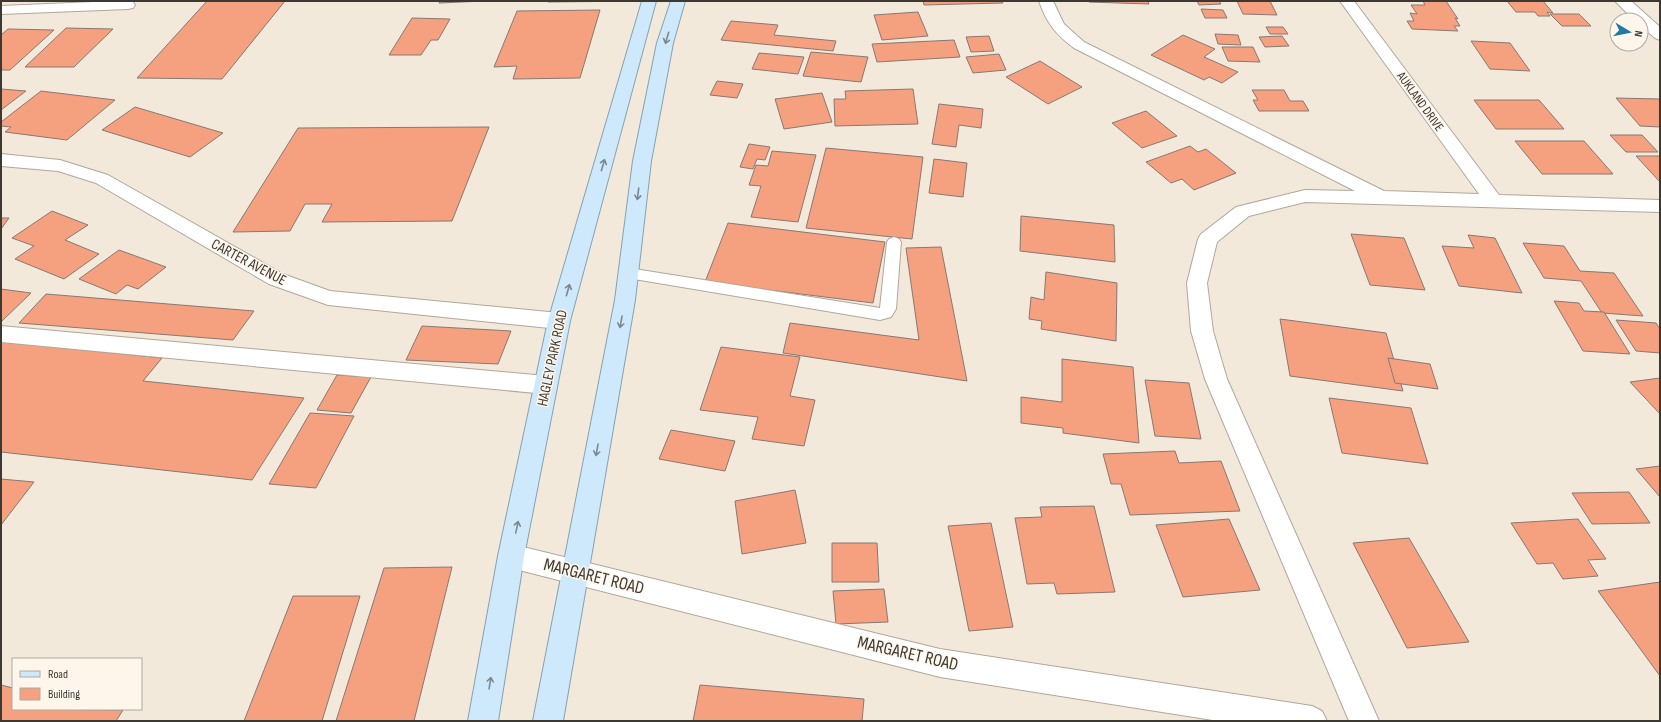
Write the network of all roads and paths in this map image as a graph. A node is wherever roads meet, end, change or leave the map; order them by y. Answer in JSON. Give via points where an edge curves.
{"nodes":[{"id":1,"x":649,"y":1,"type":"edge"},
{"id":2,"x":678,"y":1,"type":"edge"},
{"id":3,"x":1046,"y":1,"type":"edge"},
{"id":4,"x":1347,"y":1,"type":"edge"},
{"id":5,"x":1622,"y":1,"type":"edge"},
{"id":6,"x":128,"y":5,"type":"dead end"},
{"id":7,"x":1,"y":10,"type":"edge"},
{"id":8,"x":1660,"y":35,"type":"edge"},
{"id":9,"x":1,"y":160,"type":"edge"},
{"id":10,"x":1382,"y":197,"type":"junction"},
{"id":11,"x":1494,"y":200,"type":"junction"},
{"id":12,"x":1660,"y":206,"type":"edge"},
{"id":13,"x":894,"y":242,"type":"dead end"},
{"id":14,"x":628,"y":273,"type":"junction"},
{"id":15,"x":559,"y":321,"type":"junction"},
{"id":16,"x":1,"y":334,"type":"edge"},
{"id":17,"x":546,"y":385,"type":"junction"},
{"id":18,"x":511,"y":556,"type":"junction"},
{"id":19,"x":575,"y":571,"type":"junction"},
{"id":20,"x":483,"y":721,"type":"edge"},
{"id":21,"x":548,"y":721,"type":"edge"},
{"id":22,"x":1312,"y":721,"type":"edge"},
{"id":23,"x":1364,"y":721,"type":"edge"}],
"edges":[{"from":15,"to":1,"type":"main road","name":"HAGLEY PARK ROAD","one_way":true},
{"from":2,"to":14,"type":"main road","one_way":true,"via":[[665,43],[642,161]]},
{"from":3,"to":10,"type":"street","via":[[1053,22],[1063,34],[1079,45]]},
{"from":4,"to":11,"type":"street","name":"AUKLAND DRIVE"},
{"from":5,"to":8,"type":"street"},
{"from":6,"to":7,"type":"street"},
{"from":9,"to":15,"type":"street","name":"CARTER AVENUE","via":[[60,166],[102,179],[276,279],[328,298]]},
{"from":10,"to":11,"type":"street"},
{"from":10,"to":23,"type":"street","via":[[1305,196],[1243,211],[1208,239],[1197,283],[1202,331],[1216,379]]},
{"from":11,"to":12,"type":"street"},
{"from":13,"to":14,"type":"lane","via":[[888,309],[886,313],[880,314]]},
{"from":14,"to":19,"type":"main road","one_way":true},
{"from":15,"to":17,"type":"main road","name":"HAGLEY PARK ROAD"},
{"from":16,"to":17,"type":"street"},
{"from":18,"to":17,"type":"main road","name":"HAGLEY PARK ROAD","one_way":true},
{"from":18,"to":19,"type":"street","name":"MARGARET ROAD"},
{"from":20,"to":18,"type":"main road","name":"HAGLEY PARK ROAD","one_way":true},
{"from":19,"to":21,"type":"main road"},
{"from":19,"to":22,"type":"street","name":"MARGARET ROAD","via":[[940,663]]}]}
